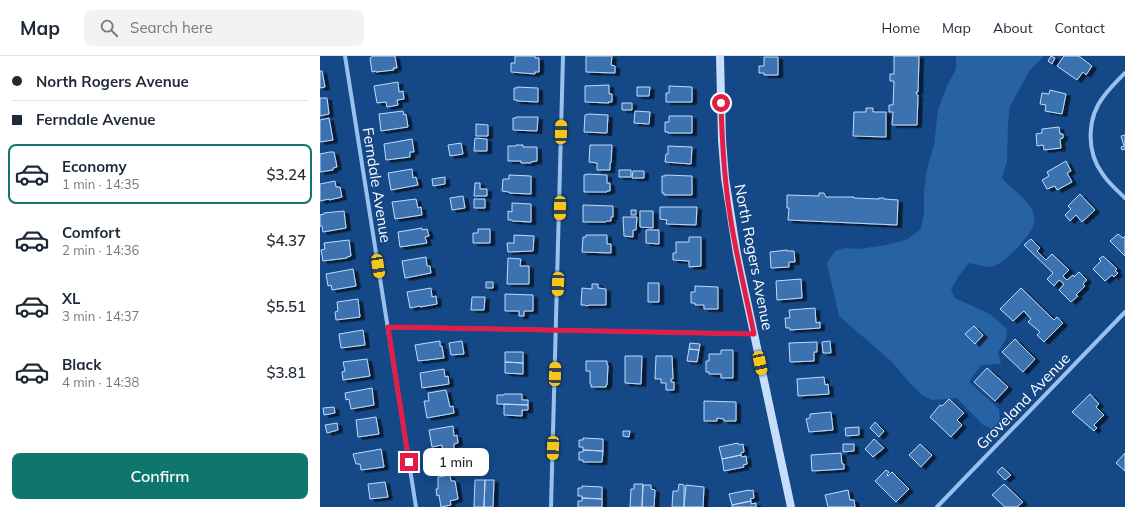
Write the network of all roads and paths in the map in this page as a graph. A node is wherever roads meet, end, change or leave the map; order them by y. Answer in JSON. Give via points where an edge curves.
{"nodes":[{"id":1,"x":345,"y":56,"type":"edge"},
{"id":2,"x":563,"y":56,"type":"edge"},
{"id":3,"x":720,"y":56,"type":"edge"},
{"id":4,"x":1125,"y":73,"type":"edge"},
{"id":5,"x":1125,"y":198,"type":"edge"},
{"id":6,"x":1125,"y":312,"type":"edge"},
{"id":7,"x":388,"y":327,"type":"junction"},
{"id":8,"x":557,"y":330,"type":"junction"},
{"id":9,"x":754,"y":334,"type":"junction"},
{"id":10,"x":416,"y":507,"type":"edge"},
{"id":11,"x":551,"y":507,"type":"edge"},
{"id":12,"x":791,"y":507,"type":"edge"},
{"id":13,"x":937,"y":507,"type":"edge"}],
"edges":[{"from":1,"to":7,"type":"street","name":"Ferndale Avenue"},
{"from":2,"to":8,"type":"street"},
{"from":3,"to":9,"type":"street","name":"North Rogers Avenue","via":[[725,178],[736,254]]},
{"from":4,"to":5,"type":"street","via":[[1103,96],[1092,120],[1091,134],[1091,148],[1102,173]]},
{"from":6,"to":13,"type":"street","name":"Groveland Avenue"},
{"from":7,"to":8,"type":"street"},
{"from":7,"to":10,"type":"street","name":"Ferndale Avenue"},
{"from":8,"to":9,"type":"street"},
{"from":8,"to":11,"type":"street"},
{"from":9,"to":12,"type":"street","name":"North Rogers Avenue"}]}
